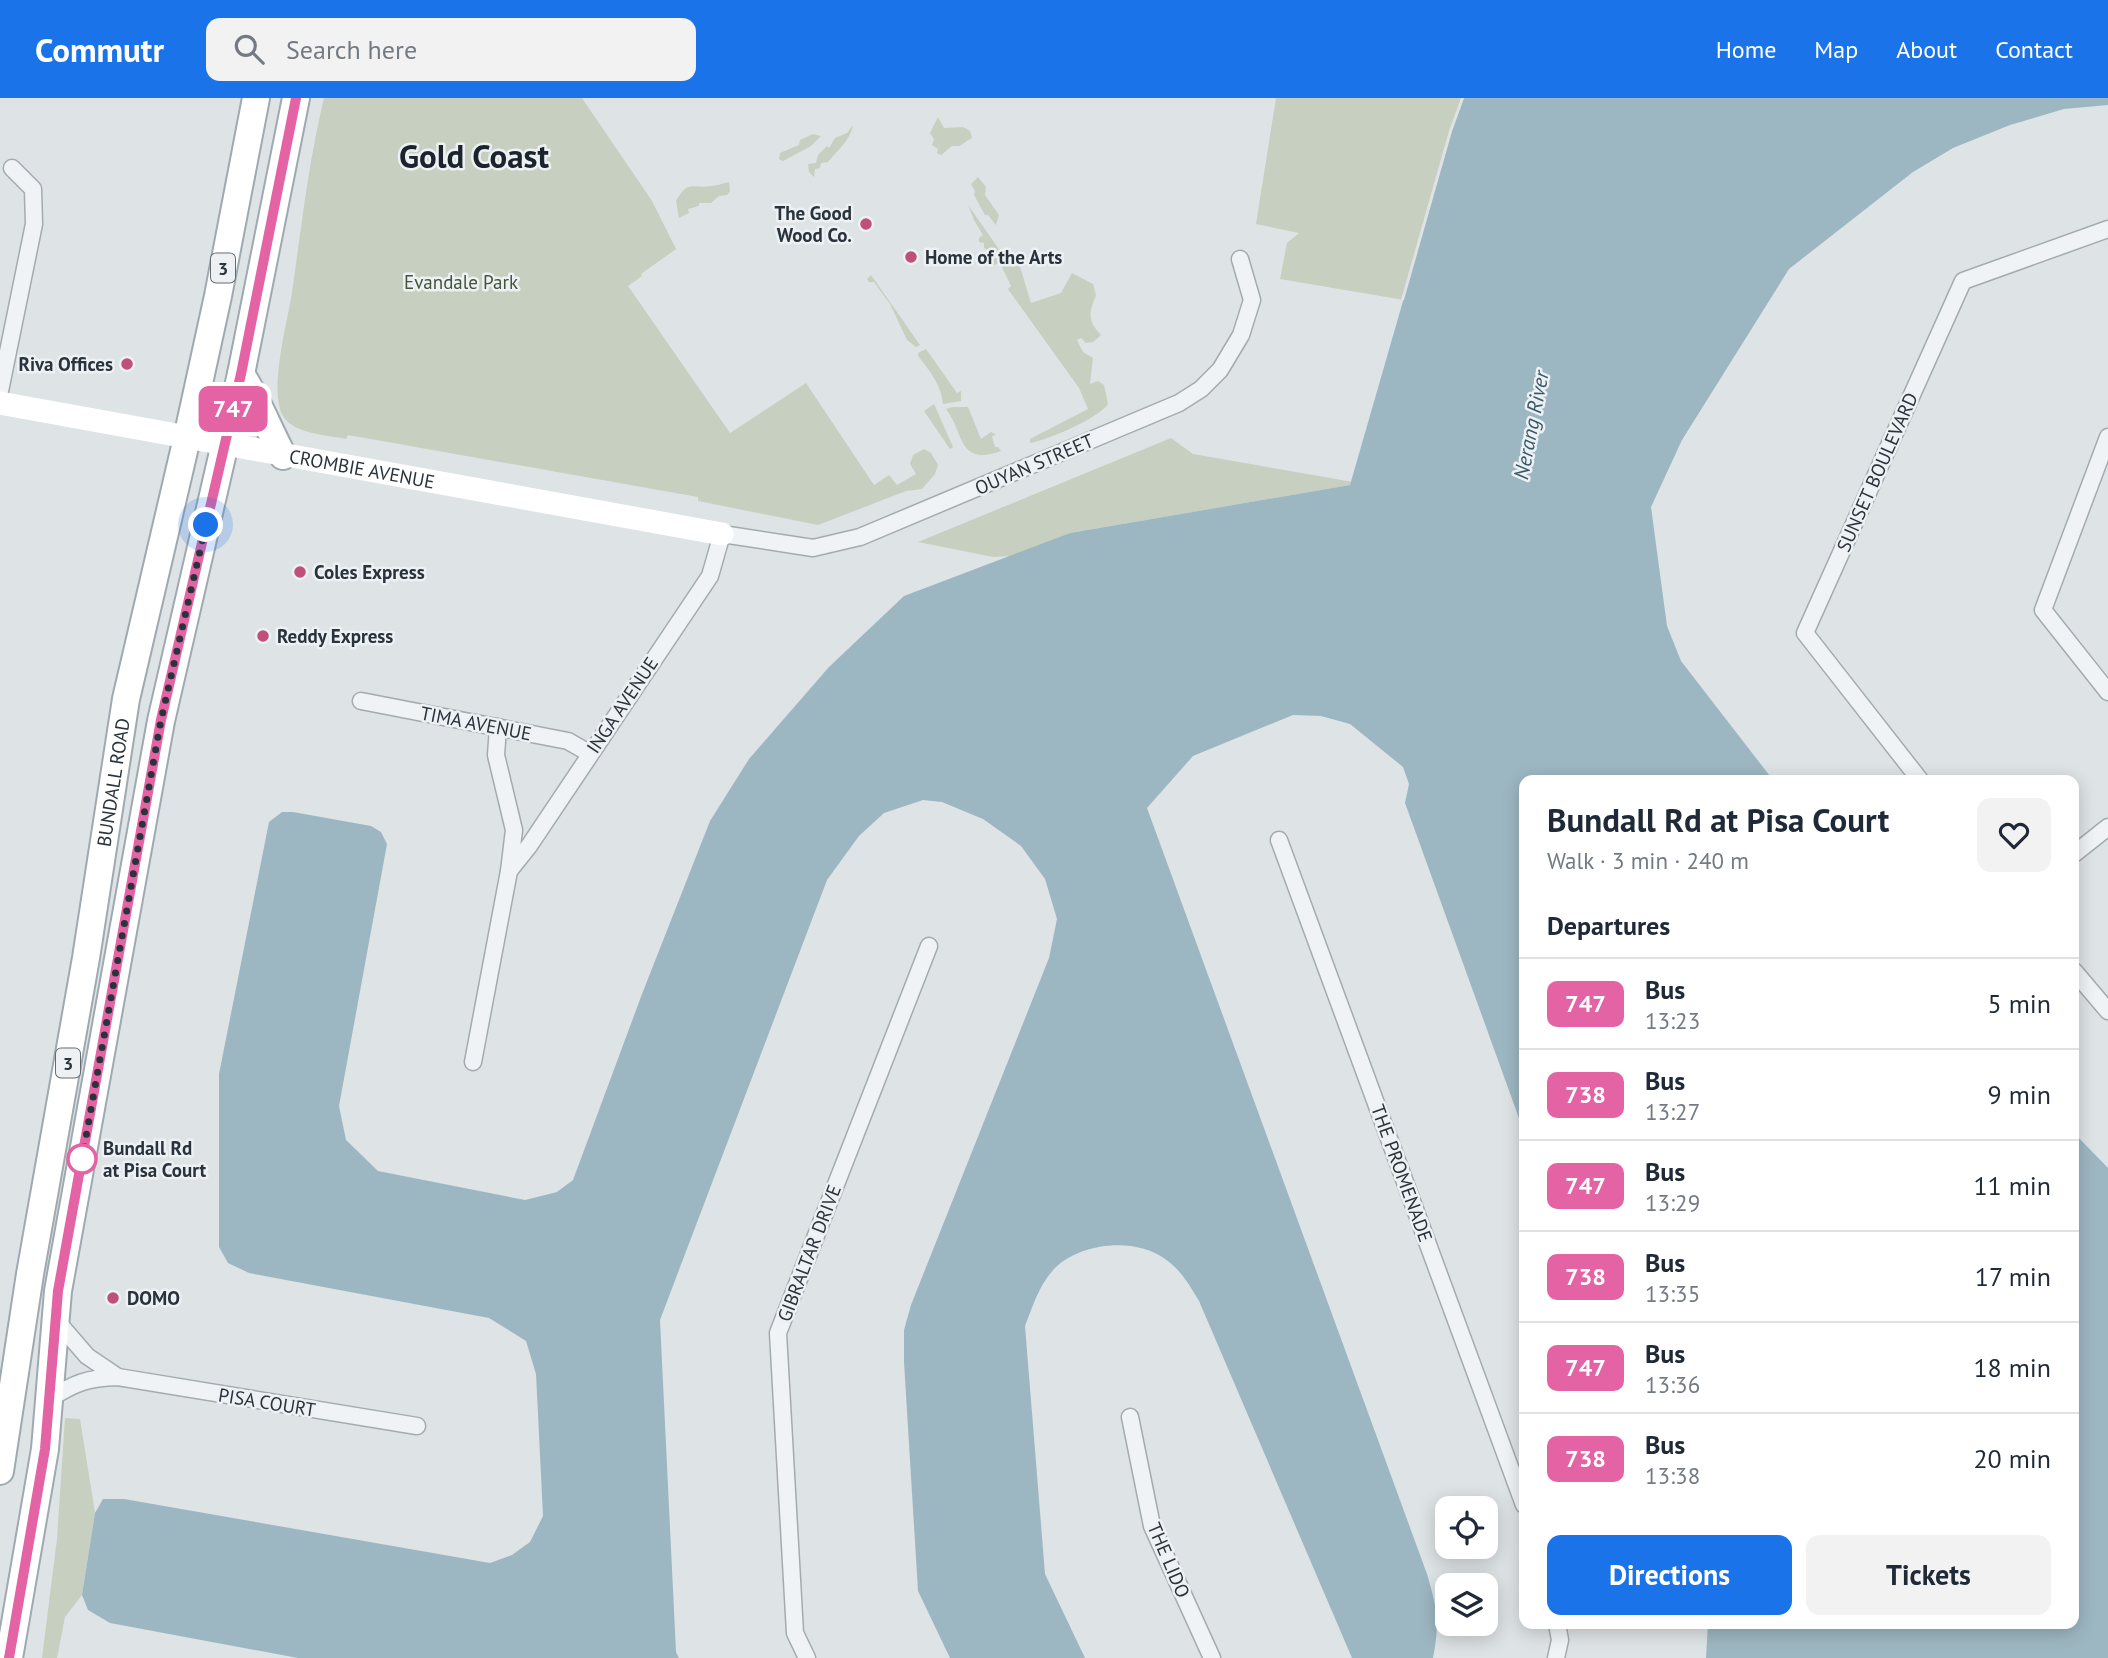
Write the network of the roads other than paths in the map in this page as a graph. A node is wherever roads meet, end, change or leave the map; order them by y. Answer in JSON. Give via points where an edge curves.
{"nodes":[{"id":1,"x":256,"y":98,"type":"edge"},
{"id":2,"x":296,"y":98,"type":"edge"},
{"id":3,"x":12,"y":167,"type":"dead end"},
{"id":4,"x":2108,"y":229,"type":"edge"},
{"id":5,"x":1240,"y":259,"type":"dead end"},
{"id":6,"x":241,"y":374,"type":"junction"},
{"id":7,"x":0,"y":391,"type":"edge"},
{"id":8,"x":0,"y":403,"type":"edge"},
{"id":9,"x":2108,"y":437,"type":"edge"},
{"id":10,"x":187,"y":438,"type":"junction"},
{"id":11,"x":225,"y":445,"type":"junction"},
{"id":12,"x":283,"y":456,"type":"junction"},
{"id":13,"x":722,"y":534,"type":"junction"},
{"id":14,"x":2108,"y":692,"type":"edge"},
{"id":15,"x":361,"y":701,"type":"dead end"},
{"id":16,"x":498,"y":727,"type":"junction"},
{"id":17,"x":589,"y":753,"type":"junction"},
{"id":18,"x":1916,"y":775,"type":"edge"},
{"id":19,"x":2108,"y":827,"type":"edge"},
{"id":20,"x":1279,"y":840,"type":"dead end"},
{"id":21,"x":2079,"y":850,"type":"edge"},
{"id":22,"x":509,"y":871,"type":"junction"},
{"id":23,"x":929,"y":946,"type":"dead end"},
{"id":24,"x":2079,"y":977,"type":"edge"},
{"id":25,"x":2108,"y":1011,"type":"edge"},
{"id":26,"x":473,"y":1062,"type":"dead end"},
{"id":27,"x":55,"y":1319,"type":"junction"},
{"id":28,"x":118,"y":1377,"type":"junction"},
{"id":29,"x":48,"y":1400,"type":"junction"},
{"id":30,"x":1130,"y":1417,"type":"dead end"},
{"id":31,"x":417,"y":1426,"type":"dead end"},
{"id":32,"x":0,"y":1471,"type":"edge"},
{"id":33,"x":1519,"y":1491,"type":"edge"},
{"id":34,"x":1558,"y":1629,"type":"edge"},
{"id":35,"x":9,"y":1658,"type":"edge"},
{"id":36,"x":807,"y":1658,"type":"edge"},
{"id":37,"x":1212,"y":1658,"type":"edge"},
{"id":38,"x":1556,"y":1658,"type":"edge"}],
"edges":[{"from":1,"to":10,"type":"main road","name":"BUNDALL ROAD","number":"3"},
{"from":2,"to":6,"type":"main road","name":"BUNDALL ROAD","number":"3"},
{"from":3,"to":7,"type":"street","via":[[33,189],[34,224]]},
{"from":4,"to":18,"type":"street","name":"SUNSET BOULEVARD","via":[[1963,281],[1805,633]]},
{"from":5,"to":13,"type":"street","name":"OUYAN STREET","via":[[1252,300],[1241,335],[1220,370],[1179,403],[860,537],[813,548]]},
{"from":6,"to":11,"type":"main road","name":"BUNDALL ROAD","number":"3"},
{"from":6,"to":12,"type":"main road"},
{"from":8,"to":10,"type":"street","name":"CROMBIE AVENUE"},
{"from":9,"to":14,"type":"street","via":[[2043,610]]},
{"from":10,"to":11,"type":"street","name":"CROMBIE AVENUE"},
{"from":10,"to":32,"type":"main road","name":"BUNDALL ROAD","number":"3","via":[[126,699]]},
{"from":11,"to":12,"type":"street","name":"CROMBIE AVENUE"},
{"from":11,"to":27,"type":"main road","name":"BUNDALL ROAD","number":"3","via":[[161,720]]},
{"from":12,"to":13,"type":"street","name":"CROMBIE AVENUE"},
{"from":13,"to":17,"type":"street","name":"INGA AVENUE","via":[[710,576]]},
{"from":15,"to":16,"type":"street","name":"TIMA AVENUE"},
{"from":16,"to":17,"type":"street","name":"TIMA AVENUE","via":[[568,741]]},
{"from":16,"to":22,"type":"street","name":"INGA AVENUE","via":[[496,755],[514,830]]},
{"from":17,"to":22,"type":"street","name":"INGA AVENUE"},
{"from":19,"to":21,"type":"street"},
{"from":20,"to":33,"type":"street","name":"THE PROMENADE"},
{"from":22,"to":26,"type":"street","name":"INGA AVENUE"},
{"from":23,"to":36,"type":"street","name":"GIBRALTAR DRIVE","via":[[778,1333],[795,1633]]},
{"from":24,"to":25,"type":"street"},
{"from":27,"to":28,"type":"street","name":"PISA COURT","via":[[87,1356]]},
{"from":27,"to":29,"type":"main road","name":"BUNDALL ROAD","number":"3"},
{"from":28,"to":29,"type":"street","name":"PISA COURT","via":[[73,1384]]},
{"from":28,"to":31,"type":"street","name":"PISA COURT"},
{"from":29,"to":35,"type":"main road","name":"BUNDALL ROAD","number":"3","via":[[39,1489]]},
{"from":30,"to":37,"type":"street","name":"THE LIDO","via":[[1152,1526]]},
{"from":34,"to":38,"type":"street"}]}
